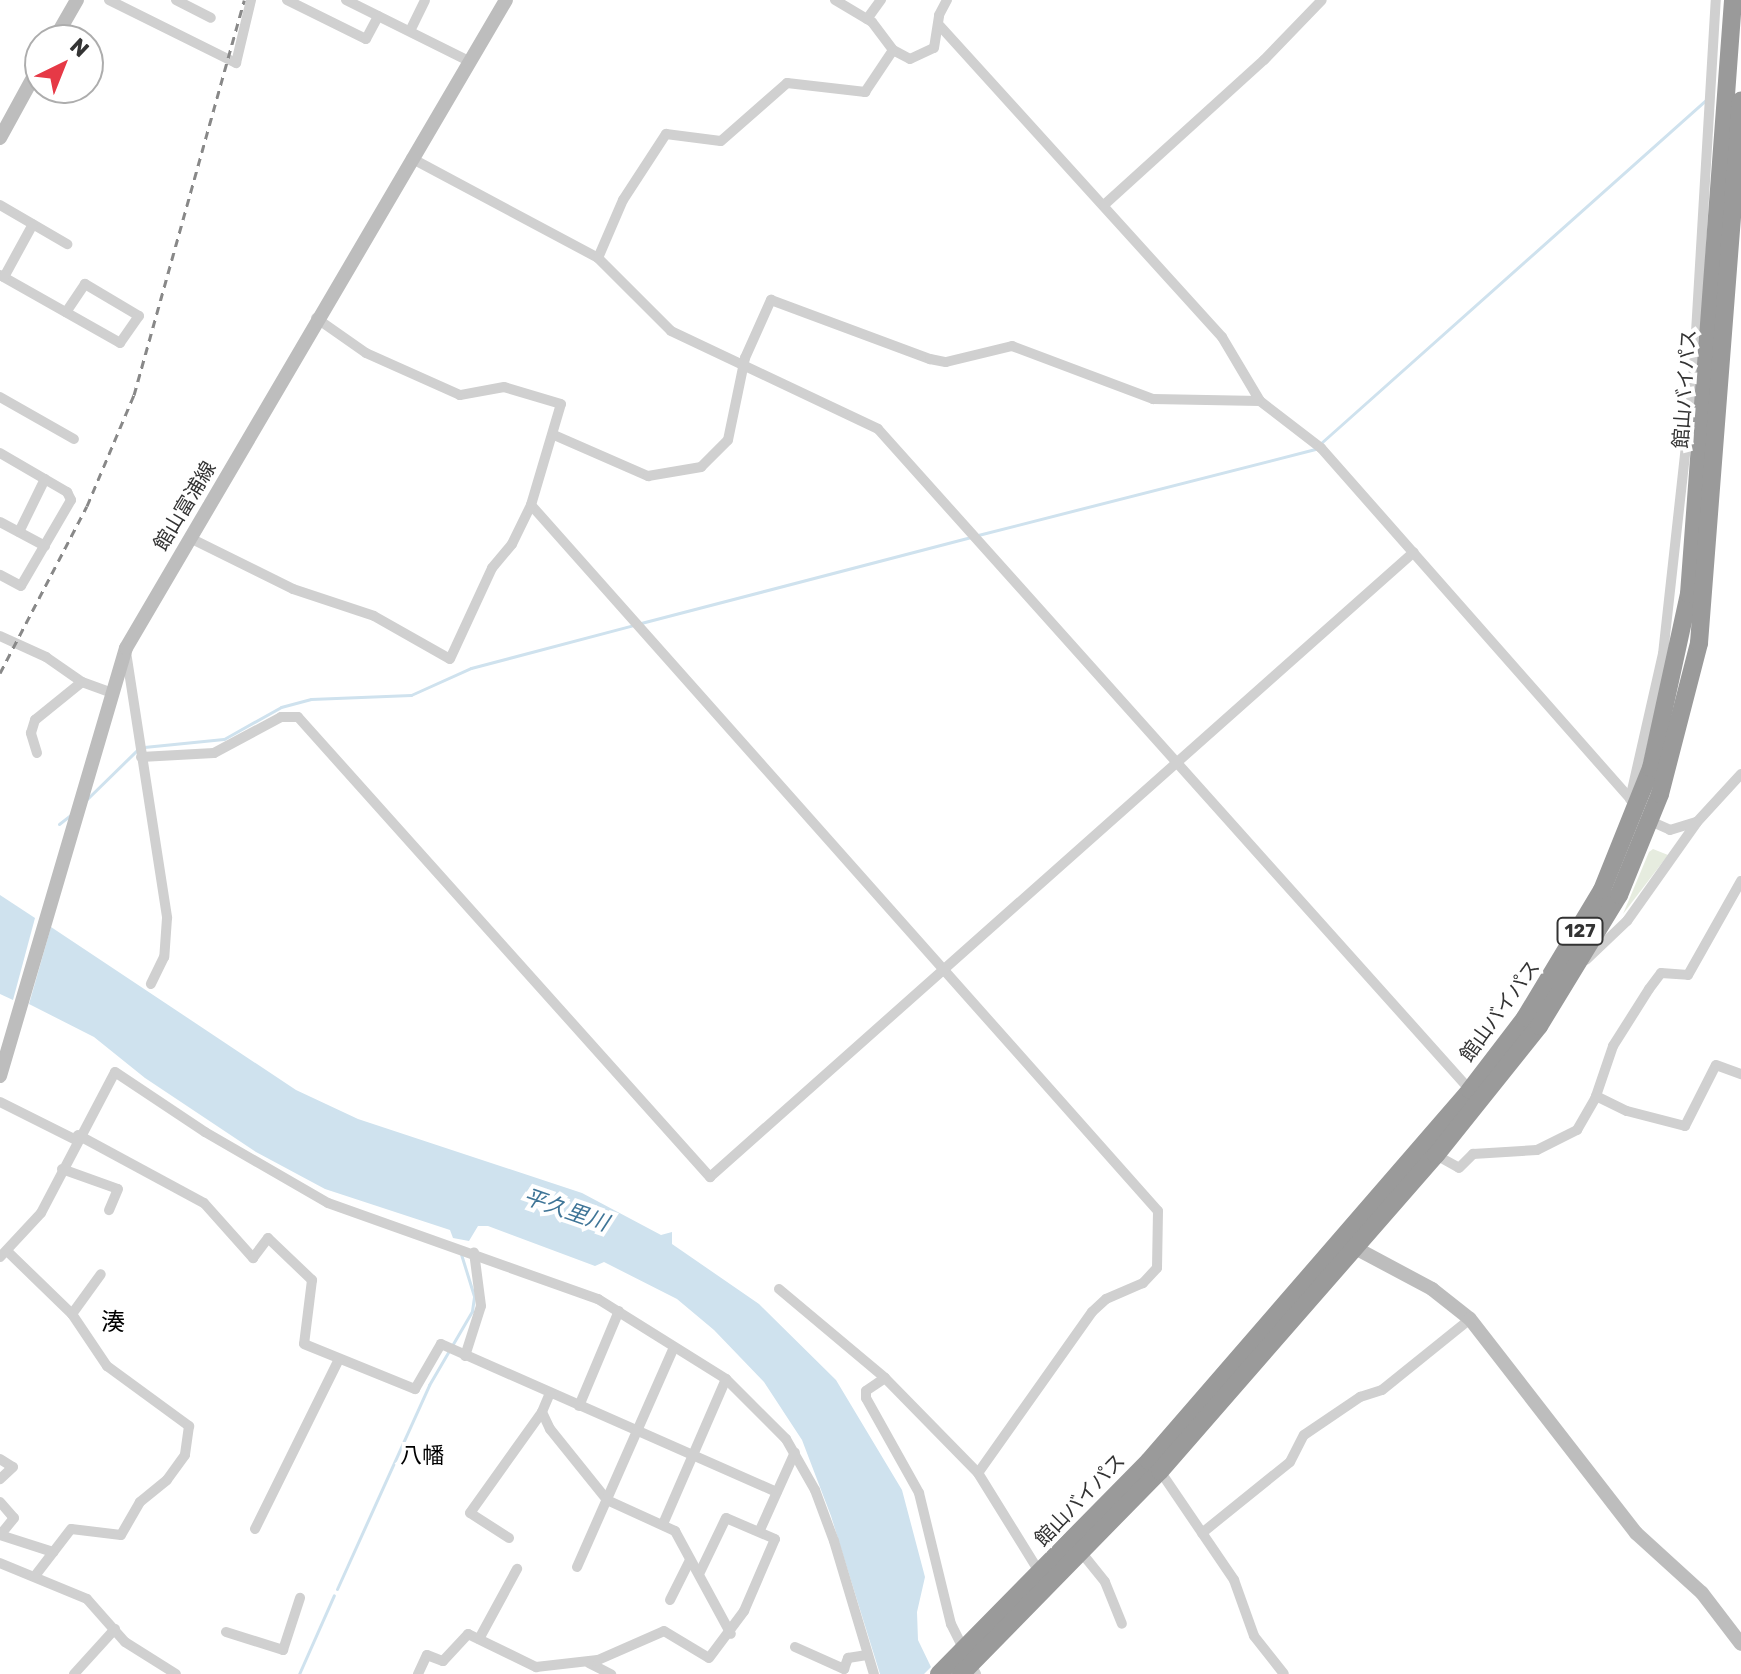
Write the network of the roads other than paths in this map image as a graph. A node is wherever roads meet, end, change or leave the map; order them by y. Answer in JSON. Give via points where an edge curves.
{"nodes":[{"id":1,"x":77,"y":0,"type":"edge"},
{"id":2,"x":109,"y":0,"type":"edge"},
{"id":3,"x":176,"y":0,"type":"edge"},
{"id":4,"x":251,"y":0,"type":"edge"},
{"id":5,"x":287,"y":0,"type":"edge"},
{"id":6,"x":346,"y":0,"type":"edge"},
{"id":7,"x":425,"y":0,"type":"edge"},
{"id":8,"x":506,"y":0,"type":"edge"},
{"id":9,"x":835,"y":0,"type":"edge"},
{"id":10,"x":881,"y":0,"type":"edge"},
{"id":11,"x":947,"y":0,"type":"edge"},
{"id":12,"x":1302,"y":0,"type":"edge"},
{"id":13,"x":1716,"y":0,"type":"edge"},
{"id":14,"x":1733,"y":0,"type":"edge"},
{"id":15,"x":1318,"y":4,"type":"edge"},
{"id":16,"x":132,"y":5,"type":"edge"},
{"id":17,"x":378,"y":16,"type":"junction"},
{"id":18,"x":211,"y":18,"type":"dead end"},
{"id":19,"x":867,"y":19,"type":"junction"},
{"id":20,"x":63,"y":24,"type":"edge"},
{"id":21,"x":940,"y":26,"type":"junction"},
{"id":22,"x":410,"y":31,"type":"junction"},
{"id":23,"x":893,"y":50,"type":"junction"},
{"id":24,"x":469,"y":61,"type":"junction"},
{"id":25,"x":24,"y":94,"type":"edge"},
{"id":26,"x":1741,"y":101,"type":"edge"},
{"id":27,"x":1740,"y":124,"type":"edge"},
{"id":28,"x":0,"y":138,"type":"edge"},
{"id":29,"x":411,"y":158,"type":"junction"},
{"id":30,"x":0,"y":205,"type":"edge"},
{"id":31,"x":1104,"y":205,"type":"junction"},
{"id":32,"x":33,"y":224,"type":"junction"},
{"id":33,"x":67,"y":244,"type":"dead end"},
{"id":34,"x":598,"y":258,"type":"junction"},
{"id":35,"x":2,"y":276,"type":"edge"},
{"id":36,"x":66,"y":312,"type":"junction"},
{"id":37,"x":316,"y":318,"type":"junction"},
{"id":38,"x":745,"y":365,"type":"junction"},
{"id":39,"x":0,"y":397,"type":"edge"},
{"id":40,"x":1260,"y":401,"type":"junction"},
{"id":41,"x":554,"y":435,"type":"junction"},
{"id":42,"x":74,"y":439,"type":"dead end"},
{"id":43,"x":1,"y":458,"type":"edge"},
{"id":44,"x":45,"y":479,"type":"junction"},
{"id":45,"x":531,"y":505,"type":"junction"},
{"id":46,"x":0,"y":522,"type":"edge"},
{"id":47,"x":19,"y":532,"type":"junction"},
{"id":48,"x":190,"y":538,"type":"junction"},
{"id":49,"x":45,"y":546,"type":"junction"},
{"id":50,"x":1414,"y":552,"type":"junction"},
{"id":51,"x":0,"y":575,"type":"edge"},
{"id":52,"x":0,"y":636,"type":"edge"},
{"id":53,"x":126,"y":648,"type":"junction"},
{"id":54,"x":82,"y":682,"type":"junction"},
{"id":55,"x":110,"y":692,"type":"junction"},
{"id":56,"x":37,"y":753,"type":"dead end"},
{"id":57,"x":140,"y":754,"type":"junction"},
{"id":58,"x":1180,"y":763,"type":"junction"},
{"id":59,"x":1741,"y":774,"type":"edge"},
{"id":60,"x":1633,"y":803,"type":"junction"},
{"id":61,"x":1697,"y":822,"type":"junction"},
{"id":62,"x":1650,"y":823,"type":"junction"},
{"id":63,"x":1741,"y":881,"type":"edge"},
{"id":64,"x":1581,"y":964,"type":"junction"},
{"id":65,"x":945,"y":968,"type":"junction"},
{"id":66,"x":151,"y":984,"type":"dead end"},
{"id":67,"x":1741,"y":1074,"type":"edge"},
{"id":68,"x":0,"y":1076,"type":"edge"},
{"id":69,"x":1470,"y":1090,"type":"junction"},
{"id":70,"x":1596,"y":1096,"type":"junction"},
{"id":71,"x":0,"y":1102,"type":"edge"},
{"id":72,"x":77,"y":1138,"type":"junction"},
{"id":73,"x":1436,"y":1155,"type":"junction"},
{"id":74,"x":62,"y":1169,"type":"junction"},
{"id":75,"x":109,"y":1210,"type":"dead end"},
{"id":76,"x":1348,"y":1245,"type":"junction"},
{"id":77,"x":471,"y":1251,"type":"junction"},
{"id":78,"x":4,"y":1254,"type":"edge"},
{"id":79,"x":101,"y":1274,"type":"dead end"},
{"id":80,"x":779,"y":1289,"type":"dead end"},
{"id":81,"x":619,"y":1311,"type":"junction"},
{"id":82,"x":72,"y":1314,"type":"junction"},
{"id":83,"x":1470,"y":1319,"type":"junction"},
{"id":84,"x":674,"y":1347,"type":"junction"},
{"id":85,"x":465,"y":1356,"type":"junction"},
{"id":86,"x":339,"y":1359,"type":"junction"},
{"id":87,"x":885,"y":1378,"type":"junction"},
{"id":88,"x":726,"y":1379,"type":"junction"},
{"id":89,"x":550,"y":1393,"type":"junction"},
{"id":90,"x":579,"y":1406,"type":"junction"},
{"id":91,"x":542,"y":1412,"type":"junction"},
{"id":92,"x":637,"y":1431,"type":"junction"},
{"id":93,"x":795,"y":1452,"type":"junction"},
{"id":94,"x":693,"y":1455,"type":"junction"},
{"id":95,"x":0,"y":1459,"type":"edge"},
{"id":96,"x":1160,"y":1471,"type":"junction"},
{"id":97,"x":978,"y":1473,"type":"junction"},
{"id":98,"x":0,"y":1479,"type":"edge"},
{"id":99,"x":777,"y":1492,"type":"junction"},
{"id":100,"x":607,"y":1500,"type":"junction"},
{"id":101,"x":0,"y":1502,"type":"edge"},
{"id":102,"x":663,"y":1524,"type":"junction"},
{"id":103,"x":255,"y":1529,"type":"dead end"},
{"id":104,"x":760,"y":1530,"type":"junction"},
{"id":105,"x":1202,"y":1533,"type":"junction"},
{"id":106,"x":0,"y":1535,"type":"edge"},
{"id":107,"x":509,"y":1538,"type":"dead end"},
{"id":108,"x":53,"y":1552,"type":"junction"},
{"id":109,"x":1081,"y":1552,"type":"junction"},
{"id":110,"x":690,"y":1560,"type":"junction"},
{"id":111,"x":0,"y":1563,"type":"edge"},
{"id":112,"x":577,"y":1567,"type":"dead end"},
{"id":113,"x":517,"y":1569,"type":"dead end"},
{"id":114,"x":700,"y":1572,"type":"junction"},
{"id":115,"x":1040,"y":1573,"type":"junction"},
{"id":116,"x":35,"y":1576,"type":"junction"},
{"id":117,"x":300,"y":1598,"type":"dead end"},
{"id":118,"x":670,"y":1600,"type":"dead end"},
{"id":119,"x":1122,"y":1624,"type":"dead end"},
{"id":120,"x":115,"y":1629,"type":"junction"},
{"id":121,"x":226,"y":1632,"type":"dead end"},
{"id":122,"x":731,"y":1634,"type":"junction"},
{"id":123,"x":479,"y":1639,"type":"junction"},
{"id":124,"x":1741,"y":1644,"type":"edge"},
{"id":125,"x":795,"y":1647,"type":"dead end"},
{"id":126,"x":867,"y":1655,"type":"junction"},
{"id":127,"x":589,"y":1663,"type":"junction"},
{"id":128,"x":967,"y":1663,"type":"edge"},
{"id":129,"x":534,"y":1670,"type":"edge"},
{"id":130,"x":74,"y":1674,"type":"edge"},
{"id":131,"x":176,"y":1674,"type":"edge"},
{"id":132,"x":418,"y":1674,"type":"edge"},
{"id":133,"x":611,"y":1674,"type":"edge"},
{"id":134,"x":874,"y":1674,"type":"edge"},
{"id":135,"x":939,"y":1674,"type":"edge"},
{"id":136,"x":1284,"y":1674,"type":"edge"}],
"edges":[{"from":1,"to":20,"type":"main road"},
{"from":2,"to":16,"type":"street"},
{"from":3,"to":18,"type":"street"},
{"from":4,"to":16,"type":"street","via":[[236,63]]},
{"from":5,"to":17,"type":"street","via":[[366,39]]},
{"from":6,"to":17,"type":"street"},
{"from":7,"to":22,"type":"street"},
{"from":8,"to":24,"type":"main road","name":"館山富浦線"},
{"from":9,"to":19,"type":"street"},
{"from":10,"to":19,"type":"street"},
{"from":11,"to":21,"type":"street"},
{"from":12,"to":15,"type":"street"},
{"from":13,"to":60,"type":"street","via":[[1693,383],[1663,654]]},
{"from":14,"to":60,"type":"highway","name":"館山バイパス","number":"127","via":[[1689,594],[1664,723]]},
{"from":15,"to":31,"type":"street"},
{"from":17,"to":22,"type":"street"},
{"from":19,"to":23,"type":"street"},
{"from":21,"to":23,"type":"street","via":[[929,53],[910,59]]},
{"from":21,"to":31,"type":"street"},
{"from":22,"to":24,"type":"street"},
{"from":23,"to":34,"type":"street","via":[[865,92],[787,83],[721,141],[666,134],[623,200]]},
{"from":24,"to":29,"type":"main road","name":"館山富浦線"},
{"from":25,"to":28,"type":"main road"},
{"from":26,"to":27,"type":"highway","name":"館山バイパス","number":"127"},
{"from":27,"to":62,"type":"highway","name":"館山バイパス","number":"127","via":[[1704,611],[1681,722]]},
{"from":29,"to":34,"type":"street"},
{"from":29,"to":37,"type":"main road","name":"館山富浦線"},
{"from":30,"to":32,"type":"street"},
{"from":31,"to":40,"type":"street","via":[[1222,337]]},
{"from":32,"to":33,"type":"street"},
{"from":32,"to":35,"type":"street"},
{"from":34,"to":38,"type":"street","via":[[665,327]]},
{"from":35,"to":36,"type":"street"},
{"from":36,"to":36,"type":"street","via":[[120,343],[139,316],[85,284]]},
{"from":37,"to":41,"type":"street","via":[[366,353],[460,395],[504,387],[557,402],[561,404]]},
{"from":37,"to":48,"type":"main road","name":"館山富浦線"},
{"from":38,"to":40,"type":"street","via":[[767,303],[776,300],[930,359],[946,362],[1012,346],[1153,399]]},
{"from":38,"to":41,"type":"street","via":[[728,440],[701,467],[648,476]]},
{"from":38,"to":58,"type":"street","via":[[878,429]]},
{"from":39,"to":42,"type":"street"},
{"from":40,"to":50,"type":"street","via":[[1318,445]]},
{"from":41,"to":45,"type":"street"},
{"from":43,"to":44,"type":"street"},
{"from":44,"to":47,"type":"street"},
{"from":44,"to":49,"type":"street","via":[[71,500]]},
{"from":45,"to":48,"type":"street","via":[[512,544],[492,568],[450,659],[374,616],[293,589]]},
{"from":45,"to":65,"type":"street"},
{"from":46,"to":47,"type":"street"},
{"from":47,"to":49,"type":"street"},
{"from":48,"to":53,"type":"main road","name":"館山富浦線"},
{"from":49,"to":51,"type":"street","via":[[21,586]]},
{"from":50,"to":58,"type":"street"},
{"from":50,"to":60,"type":"street"},
{"from":52,"to":54,"type":"street","via":[[46,657]]},
{"from":53,"to":55,"type":"main road","name":"館山富浦線"},
{"from":53,"to":57,"type":"street"},
{"from":54,"to":55,"type":"street"},
{"from":54,"to":56,"type":"street","via":[[35,720],[31,733]]},
{"from":55,"to":68,"type":"main road","name":"館山富浦線"},
{"from":57,"to":65,"type":"street","via":[[214,753],[281,717],[298,717],[710,1177]]},
{"from":57,"to":66,"type":"street","via":[[167,918],[166,948]]},
{"from":58,"to":65,"type":"street"},
{"from":58,"to":69,"type":"street"},
{"from":59,"to":61,"type":"street"},
{"from":60,"to":62,"type":"street"},
{"from":60,"to":69,"type":"highway","name":"館山バイパス","number":"127","via":[[1602,890],[1565,957]]},
{"from":61,"to":62,"type":"street","via":[[1670,830]]},
{"from":61,"to":64,"type":"street","via":[[1627,921]]},
{"from":62,"to":64,"type":"highway","name":"館山バイパス","number":"127"},
{"from":63,"to":70,"type":"street","via":[[1688,975],[1661,973],[1649,989],[1613,1046]]},
{"from":64,"to":73,"type":"highway","name":"館山バイパス","number":"127","via":[[1539,1026]]},
{"from":65,"to":97,"type":"street","via":[[1158,1211],[1157,1268],[1143,1283],[1106,1299],[1092,1312]]},
{"from":67,"to":70,"type":"street","via":[[1716,1065],[1685,1126],[1627,1111]]},
{"from":69,"to":76,"type":"highway","name":"館山バイパス","number":"127"},
{"from":70,"to":73,"type":"street","via":[[1577,1130],[1537,1150],[1473,1154],[1459,1168]]},
{"from":71,"to":72,"type":"street"},
{"from":72,"to":74,"type":"street"},
{"from":72,"to":77,"type":"street","via":[[115,1072],[318,1198]]},
{"from":72,"to":86,"type":"street","via":[[204,1203],[253,1258],[268,1238],[312,1280],[304,1344]]},
{"from":73,"to":76,"type":"highway","name":"館山バイパス","number":"127"},
{"from":74,"to":75,"type":"street","via":[[118,1189]]},
{"from":74,"to":78,"type":"street","via":[[41,1213]]},
{"from":76,"to":83,"type":"main road","via":[[1432,1289]]},
{"from":76,"to":96,"type":"highway","name":"館山バイパス","number":"127"},
{"from":76,"to":115,"type":"highway","name":"館山バイパス","number":"127"},
{"from":77,"to":81,"type":"street"},
{"from":77,"to":85,"type":"street","via":[[481,1306]]},
{"from":78,"to":82,"type":"street"},
{"from":79,"to":82,"type":"street"},
{"from":80,"to":87,"type":"street"},
{"from":81,"to":84,"type":"street"},
{"from":81,"to":90,"type":"street"},
{"from":82,"to":108,"type":"street","via":[[107,1366],[189,1426],[188,1439],[176,1468],[140,1502],[121,1535],[71,1529]]},
{"from":83,"to":105,"type":"street","via":[[1382,1390],[1360,1397],[1304,1435],[1290,1462]]},
{"from":83,"to":124,"type":"main road","via":[[1636,1533],[1702,1593]]},
{"from":84,"to":88,"type":"street"},
{"from":84,"to":92,"type":"street"},
{"from":85,"to":86,"type":"street","via":[[441,1344],[415,1389]]},
{"from":85,"to":89,"type":"street"},
{"from":86,"to":103,"type":"street"},
{"from":87,"to":97,"type":"street"},
{"from":87,"to":128,"type":"street","via":[[866,1391],[866,1398],[919,1493],[947,1611]]},
{"from":88,"to":93,"type":"street"},
{"from":88,"to":94,"type":"street"},
{"from":89,"to":90,"type":"street"},
{"from":89,"to":91,"type":"street"},
{"from":90,"to":92,"type":"street"},
{"from":91,"to":100,"type":"street"},
{"from":91,"to":107,"type":"street","via":[[470,1513]]},
{"from":92,"to":94,"type":"street"},
{"from":92,"to":100,"type":"street"},
{"from":93,"to":99,"type":"street"},
{"from":93,"to":126,"type":"street","via":[[834,1541]]},
{"from":94,"to":99,"type":"street"},
{"from":94,"to":102,"type":"street"},
{"from":95,"to":98,"type":"street","via":[[13,1467]]},
{"from":96,"to":105,"type":"street"},
{"from":96,"to":109,"type":"highway","name":"館山バイパス","number":"127"},
{"from":97,"to":115,"type":"street"},
{"from":99,"to":104,"type":"street"},
{"from":100,"to":102,"type":"street"},
{"from":100,"to":112,"type":"street"},
{"from":101,"to":106,"type":"street","via":[[14,1518]]},
{"from":102,"to":110,"type":"street","via":[[675,1531]]},
{"from":104,"to":114,"type":"street","via":[[726,1518]]},
{"from":104,"to":122,"type":"street","via":[[775,1539]]},
{"from":105,"to":136,"type":"street","via":[[1234,1580],[1254,1636]]},
{"from":106,"to":108,"type":"street"},
{"from":108,"to":116,"type":"street"},
{"from":109,"to":119,"type":"street","via":[[1105,1582]]},
{"from":109,"to":128,"type":"highway","name":"館山バイパス","number":"127"},
{"from":110,"to":114,"type":"street"},
{"from":110,"to":118,"type":"street"},
{"from":111,"to":116,"type":"street"},
{"from":113,"to":123,"type":"street"},
{"from":114,"to":122,"type":"street"},
{"from":115,"to":128,"type":"highway","name":"館山バイパス","number":"127"},
{"from":116,"to":120,"type":"street","via":[[87,1599]]},
{"from":117,"to":121,"type":"street","via":[[283,1650]]},
{"from":120,"to":130,"type":"street"},
{"from":120,"to":131,"type":"street","via":[[141,1654]]},
{"from":122,"to":127,"type":"street","via":[[709,1658],[664,1631]]},
{"from":123,"to":129,"type":"street"},
{"from":123,"to":132,"type":"street","via":[[464,1636],[443,1661],[427,1655]]},
{"from":125,"to":126,"type":"street","via":[[844,1669],[848,1658]]},
{"from":126,"to":134,"type":"street"},
{"from":127,"to":129,"type":"street"},
{"from":127,"to":133,"type":"street"},
{"from":128,"to":135,"type":"highway","name":"館山バイパス","number":"127"}]}
